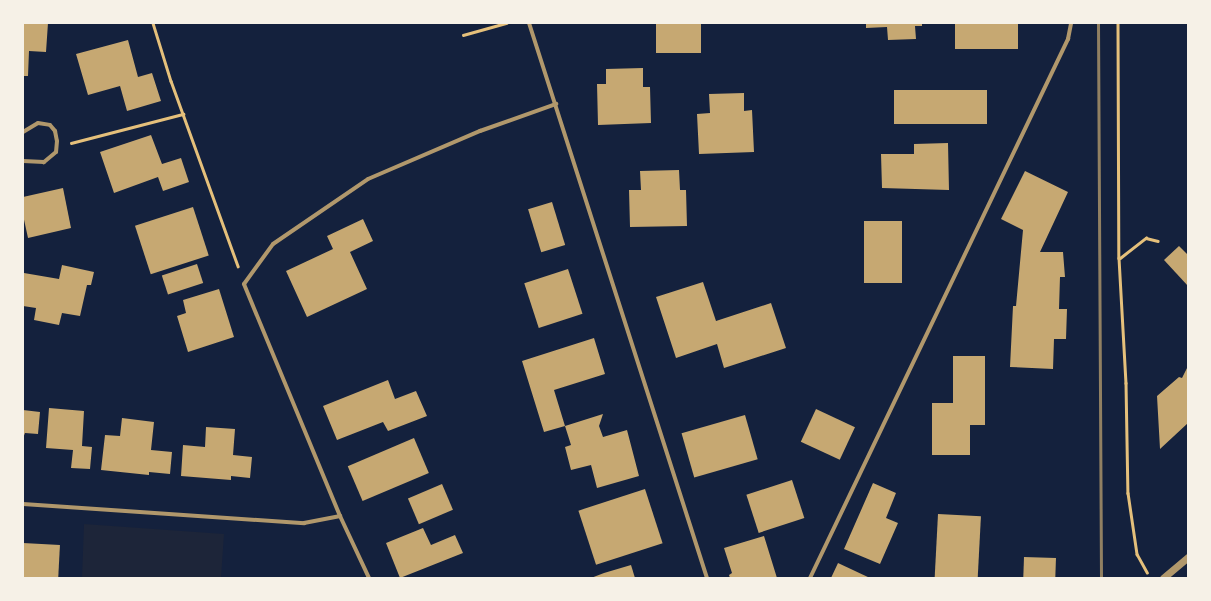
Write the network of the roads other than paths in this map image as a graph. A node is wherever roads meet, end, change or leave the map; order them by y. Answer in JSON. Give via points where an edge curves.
{"nodes":[{"id":1,"x":529,"y":23,"type":"edge"},
{"id":2,"x":1071,"y":23,"type":"edge"},
{"id":3,"x":556,"y":104,"type":"junction"},
{"id":4,"x":23,"y":132,"type":"edge"},
{"id":5,"x":23,"y":161,"type":"edge"},
{"id":6,"x":23,"y":504,"type":"edge"},
{"id":7,"x":340,"y":516,"type":"junction"},
{"id":8,"x":1188,"y":557,"type":"edge"},
{"id":9,"x":369,"y":578,"type":"edge"},
{"id":10,"x":707,"y":578,"type":"edge"},
{"id":11,"x":810,"y":578,"type":"edge"},
{"id":12,"x":1164,"y":578,"type":"edge"}],
"edges":[{"from":1,"to":3,"type":"street"},
{"from":2,"to":11,"type":"street","via":[[1068,40]]},
{"from":3,"to":7,"type":"street","via":[[480,131],[368,179],[273,244],[244,284]]},
{"from":3,"to":10,"type":"street","via":[[629,340]]},
{"from":4,"to":5,"type":"street","via":[[38,123],[50,125],[55,131],[56,147],[56,152],[44,162]]},
{"from":6,"to":7,"type":"street","via":[[304,523]]},
{"from":7,"to":9,"type":"street"},
{"from":8,"to":12,"type":"street"}]}
